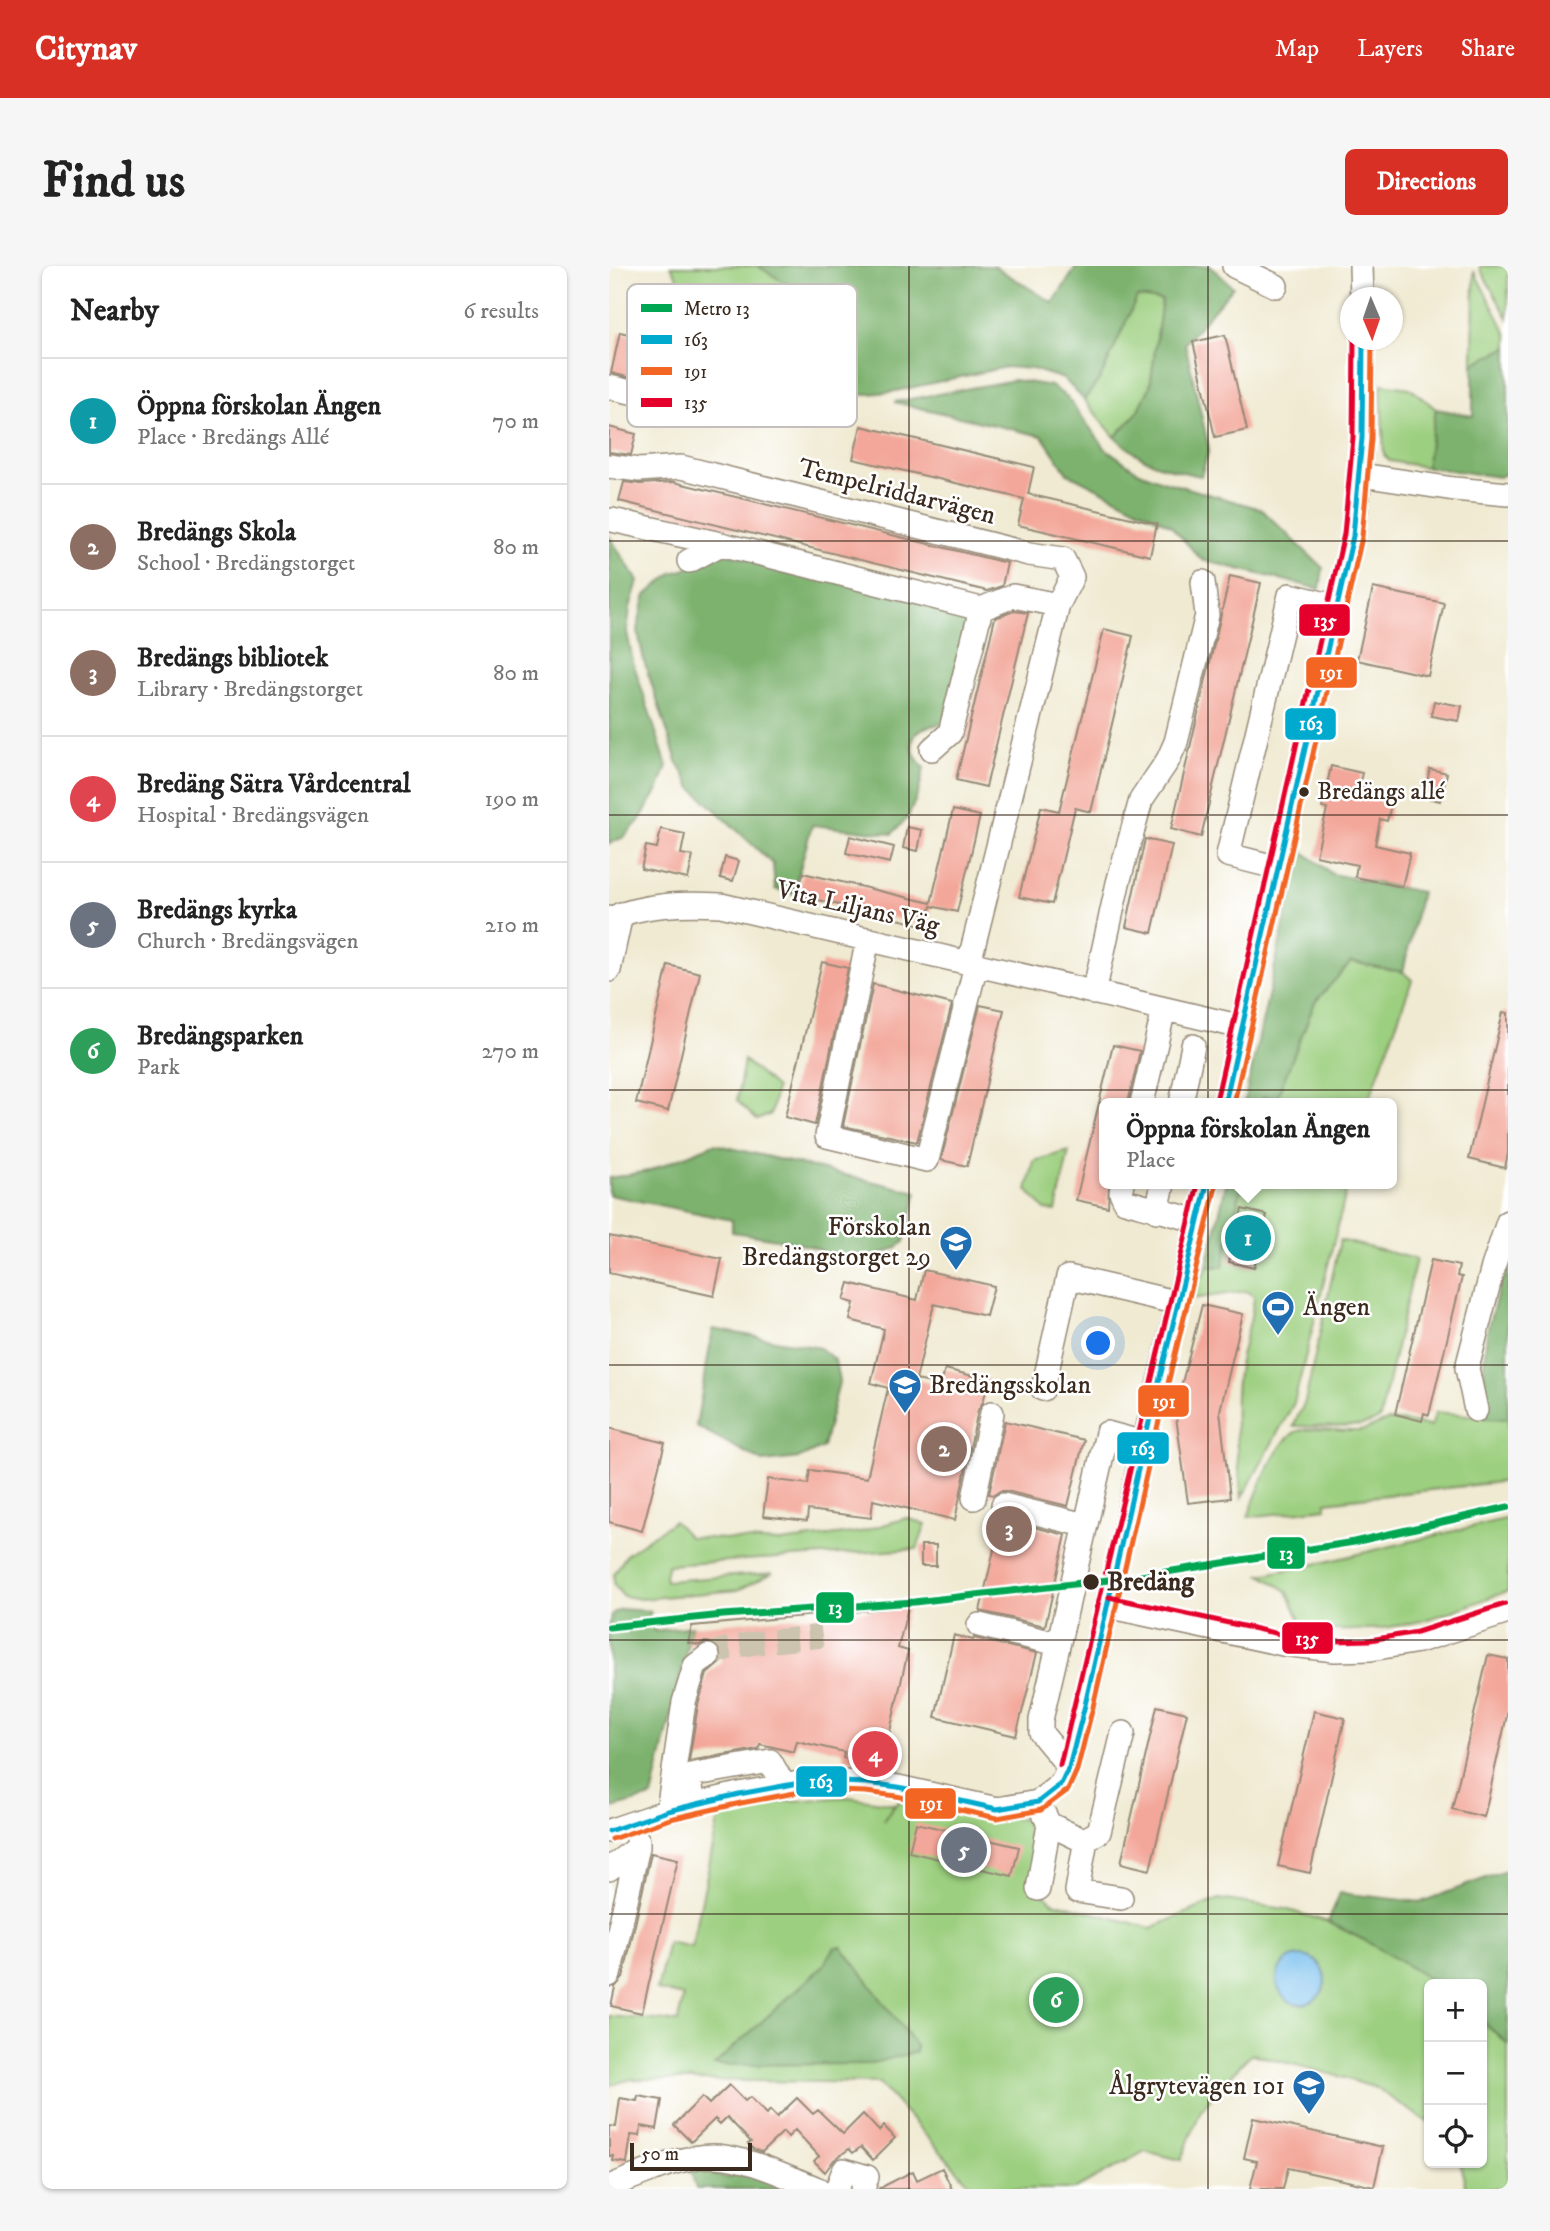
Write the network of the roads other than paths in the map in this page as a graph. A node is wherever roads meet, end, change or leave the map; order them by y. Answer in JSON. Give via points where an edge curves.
{"nodes":[{"id":1,"x":1234,"y":266,"type":"edge"},
{"id":2,"x":1361,"y":266,"type":"edge"},
{"id":3,"x":1276,"y":286,"type":"dead end"},
{"id":4,"x":1362,"y":287,"type":"edge"},
{"id":5,"x":1363,"y":350,"type":"edge"},
{"id":6,"x":609,"y":387,"type":"edge"},
{"id":7,"x":627,"y":391,"type":"edge"},
{"id":8,"x":609,"y":466,"type":"edge"},
{"id":9,"x":1361,"y":475,"type":"junction"},
{"id":10,"x":1508,"y":494,"type":"edge"},
{"id":11,"x":612,"y":520,"type":"dead end"},
{"id":12,"x":721,"y":544,"type":"junction"},
{"id":13,"x":689,"y":561,"type":"dead end"},
{"id":14,"x":1203,"y":582,"type":"dead end"},
{"id":15,"x":1058,"y":605,"type":"junction"},
{"id":16,"x":1338,"y":607,"type":"junction"},
{"id":17,"x":981,"y":609,"type":"junction"},
{"id":18,"x":932,"y":749,"type":"dead end"},
{"id":19,"x":1279,"y":868,"type":"junction"},
{"id":20,"x":615,"y":917,"type":"edge"},
{"id":21,"x":868,"y":939,"type":"junction"},
{"id":22,"x":972,"y":964,"type":"junction"},
{"id":23,"x":609,"y":970,"type":"edge"},
{"id":24,"x":1094,"y":993,"type":"junction"},
{"id":25,"x":1164,"y":1009,"type":"junction"},
{"id":26,"x":1242,"y":1027,"type":"junction"},
{"id":27,"x":1193,"y":1046,"type":"dead end"},
{"id":28,"x":1143,"y":1098,"type":"edge"},
{"id":29,"x":1182,"y":1098,"type":"edge"},
{"id":30,"x":1226,"y":1098,"type":"edge"},
{"id":31,"x":1122,"y":1189,"type":"edge"},
{"id":32,"x":1162,"y":1189,"type":"edge"},
{"id":33,"x":1206,"y":1189,"type":"edge"},
{"id":34,"x":1157,"y":1211,"type":"junction"},
{"id":35,"x":1198,"y":1221,"type":"junction"},
{"id":36,"x":1508,"y":1222,"type":"edge"},
{"id":37,"x":1179,"y":1303,"type":"junction"},
{"id":38,"x":1043,"y":1389,"type":"dead end"},
{"id":39,"x":1476,"y":1410,"type":"dead end"},
{"id":40,"x":992,"y":1413,"type":"dead end"},
{"id":41,"x":1144,"y":1443,"type":"junction"},
{"id":42,"x":974,"y":1498,"type":"dead end"},
{"id":43,"x":1003,"y":1505,"type":"dead end"},
{"id":44,"x":1085,"y":1525,"type":"junction"},
{"id":45,"x":1107,"y":1606,"type":"junction"},
{"id":46,"x":1508,"y":1612,"type":"edge"},
{"id":47,"x":978,"y":1632,"type":"dead end"},
{"id":48,"x":1057,"y":1651,"type":"junction"},
{"id":49,"x":708,"y":1656,"type":"tunnel mouth"},
{"id":50,"x":1122,"y":1732,"type":"dead end"},
{"id":51,"x":1069,"y":1767,"type":"junction"},
{"id":52,"x":785,"y":1785,"type":"junction"},
{"id":53,"x":1038,"y":1802,"type":"junction"},
{"id":54,"x":693,"y":1805,"type":"junction"},
{"id":55,"x":669,"y":1811,"type":"junction"},
{"id":56,"x":639,"y":1821,"type":"junction"},
{"id":57,"x":1049,"y":1824,"type":"junction"},
{"id":58,"x":609,"y":1830,"type":"edge"},
{"id":59,"x":1086,"y":1839,"type":"junction"},
{"id":60,"x":638,"y":1847,"type":"junction"},
{"id":61,"x":609,"y":1869,"type":"edge"},
{"id":62,"x":1038,"y":1889,"type":"dead end"},
{"id":63,"x":1121,"y":1898,"type":"dead end"},
{"id":64,"x":609,"y":1975,"type":"edge"},
{"id":65,"x":609,"y":2187,"type":"edge"},
{"id":66,"x":818,"y":2189,"type":"edge"},
{"id":67,"x":837,"y":2189,"type":"edge"},
{"id":68,"x":863,"y":2189,"type":"edge"}],
"edges":[{"from":1,"to":3,"type":"street"},
{"from":2,"to":4,"type":"street"},
{"from":5,"to":9,"type":"street"},
{"from":6,"to":7,"type":"street"},
{"from":8,"to":15,"type":"street","name":"Tempelriddarvägen","via":[[639,470],[681,467],[1063,559],[1072,577]]},
{"from":9,"to":10,"type":"street"},
{"from":9,"to":16,"type":"street"},
{"from":11,"to":12,"type":"street"},
{"from":12,"to":13,"type":"street"},
{"from":12,"to":17,"type":"street"},
{"from":14,"to":24,"type":"street","via":[[1207,615],[1176,742],[1138,809]]},
{"from":15,"to":17,"type":"street","via":[[1013,596]]},
{"from":15,"to":22,"type":"street","name":"Tempelriddarvägen"},
{"from":16,"to":19,"type":"street"},
{"from":16,"to":19,"type":"street","via":[[1290,596],[1228,855]]},
{"from":17,"to":18,"type":"street","via":[[950,733]]},
{"from":19,"to":26,"type":"street"},
{"from":20,"to":21,"type":"street","name":"Vita Liljans Väg","via":[[687,903],[721,905]]},
{"from":20,"to":23,"type":"street"},
{"from":21,"to":22,"type":"street","name":"Vita Liljans Väg"},
{"from":21,"to":22,"type":"street","name":"Tempelriddarvägen","via":[[827,1136],[927,1160]]},
{"from":22,"to":24,"type":"street","name":"Vita Liljans Väg"},
{"from":24,"to":25,"type":"street","name":"Vita Liljans Väg"},
{"from":25,"to":26,"type":"street","name":"Vita Liljans Väg"},
{"from":25,"to":28,"type":"street"},
{"from":26,"to":30,"type":"street"},
{"from":27,"to":29,"type":"street"},
{"from":31,"to":34,"type":"street","via":[[1125,1201]]},
{"from":32,"to":34,"type":"street"},
{"from":33,"to":35,"type":"street"},
{"from":34,"to":35,"type":"street"},
{"from":35,"to":37,"type":"street"},
{"from":36,"to":39,"type":"street","via":[[1467,1367]]},
{"from":37,"to":38,"type":"street","via":[[1068,1277]]},
{"from":37,"to":41,"type":"street"},
{"from":40,"to":42,"type":"street"},
{"from":41,"to":44,"type":"street","via":[[1107,1433]]},
{"from":41,"to":45,"type":"street"},
{"from":43,"to":44,"type":"street"},
{"from":44,"to":48,"type":"street"},
{"from":45,"to":46,"type":"street","via":[[1283,1644],[1335,1650],[1419,1642]]},
{"from":45,"to":51,"type":"street"},
{"from":47,"to":48,"type":"street"},
{"from":48,"to":51,"type":"street","via":[[1041,1733]]},
{"from":49,"to":55,"type":"street","via":[[695,1666],[684,1702]]},
{"from":50,"to":59,"type":"street","via":[[1098,1832]]},
{"from":51,"to":53,"type":"street","via":[[1061,1784]]},
{"from":52,"to":53,"type":"street","via":[[867,1783],[996,1809]]},
{"from":52,"to":54,"type":"street"},
{"from":52,"to":54,"type":"street","via":[[770,1761],[690,1769]]},
{"from":53,"to":57,"type":"street"},
{"from":54,"to":55,"type":"street"},
{"from":55,"to":56,"type":"street"},
{"from":56,"to":58,"type":"street"},
{"from":56,"to":60,"type":"street"},
{"from":57,"to":59,"type":"street"},
{"from":57,"to":62,"type":"street"},
{"from":59,"to":63,"type":"street","via":[[1077,1891]]},
{"from":60,"to":61,"type":"street"},
{"from":60,"to":64,"type":"street"},
{"from":65,"to":66,"type":"street","via":[[690,2159],[722,2157]]},
{"from":67,"to":68,"type":"street","via":[[844,2170],[867,2177]]}]}
